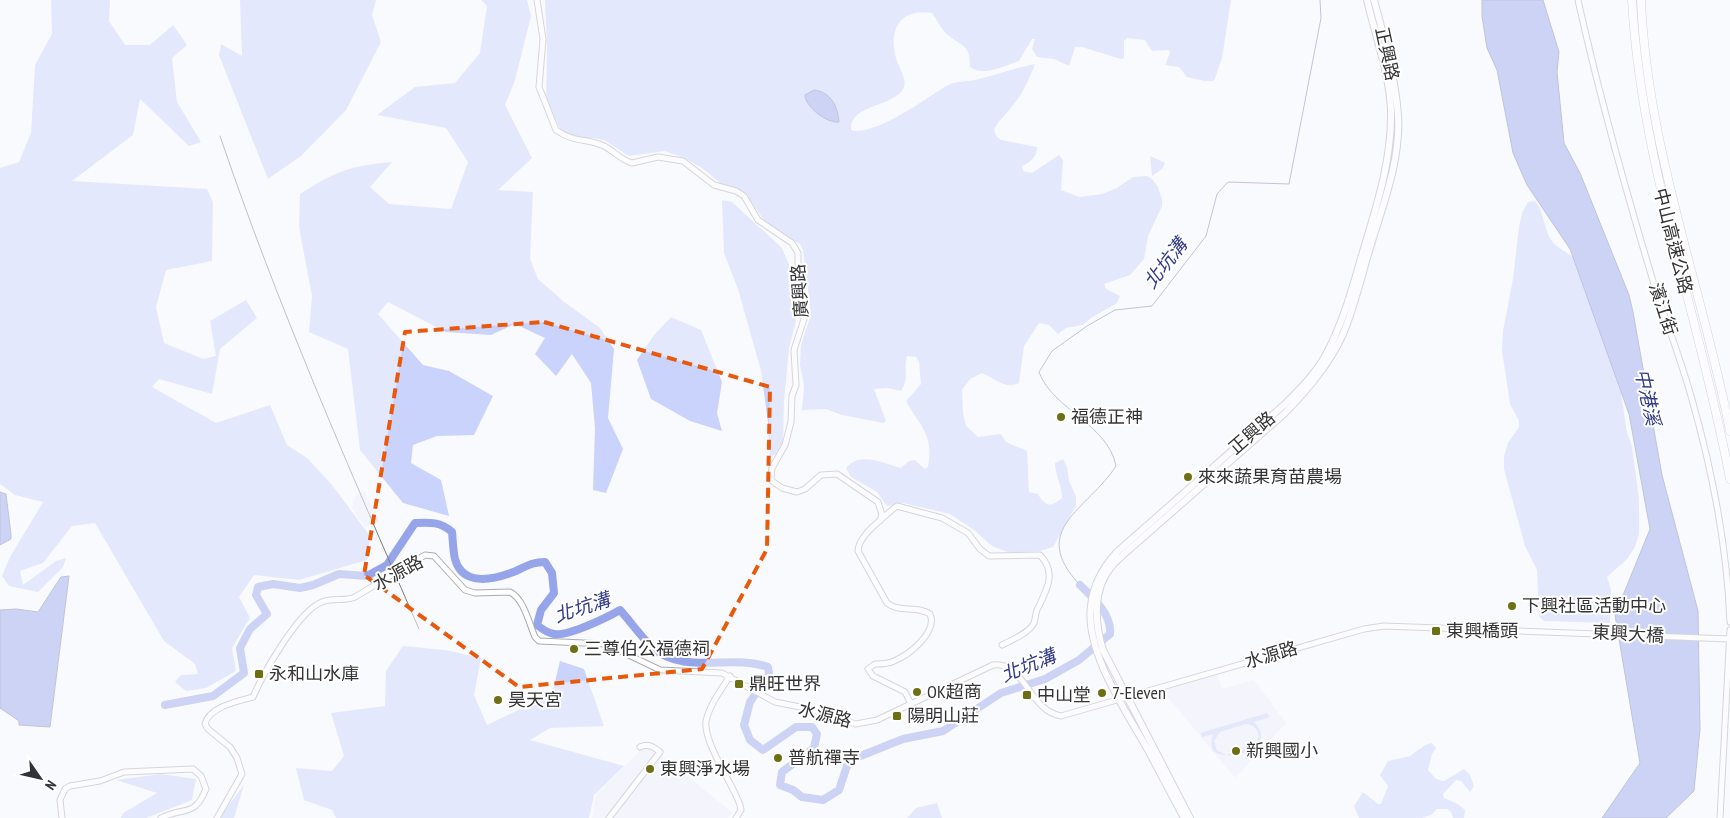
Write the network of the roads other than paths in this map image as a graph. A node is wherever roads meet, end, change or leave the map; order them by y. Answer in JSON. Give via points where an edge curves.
{"nodes":[{"id":1,"x":537,"y":0,"type":"edge"},
{"id":2,"x":1367,"y":0,"type":"edge"},
{"id":3,"x":1374,"y":0,"type":"edge"},
{"id":4,"x":1578,"y":0,"type":"edge"},
{"id":5,"x":1632,"y":0,"type":"edge"},
{"id":6,"x":1641,"y":0,"type":"edge"},
{"id":7,"x":1730,"y":431,"type":"edge"},
{"id":8,"x":1730,"y":479,"type":"edge"},
{"id":9,"x":880,"y":521,"type":"junction"},
{"id":10,"x":1730,"y":622,"type":"edge"},
{"id":11,"x":1527,"y":630,"type":"joint"},
{"id":12,"x":1730,"y":630,"type":"edge"},
{"id":13,"x":1730,"y":639,"type":"edge"},
{"id":14,"x":1096,"y":640,"type":"junction"},
{"id":15,"x":1002,"y":645,"type":"dead end"},
{"id":16,"x":730,"y":676,"type":"junction"},
{"id":17,"x":1123,"y":698,"type":"junction"},
{"id":18,"x":912,"y":704,"type":"junction"},
{"id":19,"x":640,"y":747,"type":"dead end"},
{"id":20,"x":62,"y":818,"type":"edge"},
{"id":21,"x":161,"y":818,"type":"edge"},
{"id":22,"x":217,"y":818,"type":"edge"},
{"id":23,"x":609,"y":818,"type":"edge"},
{"id":24,"x":736,"y":818,"type":"edge"},
{"id":25,"x":1184,"y":818,"type":"edge"},
{"id":26,"x":1190,"y":818,"type":"edge"},
{"id":27,"x":1720,"y":818,"type":"edge"}],
"edges":[{"from":1,"to":9,"type":"street","name":"廣興路","via":[[544,39],[539,87],[556,130],[572,140],[604,146],[632,163],[658,157],[683,161],[714,185],[744,196],[758,220],[792,243],[798,253],[798,285],[804,319],[794,350],[796,385],[791,422],[771,478],[782,488],[797,492],[821,475],[837,474],[878,502],[882,515]]},
{"from":2,"to":14,"type":"main road","name":"正興路","via":[[1388,86],[1391,132],[1388,163],[1378,204],[1338,330],[1323,359],[1285,404],[1117,552],[1103,569],[1090,607],[1091,630]]},
{"from":3,"to":14,"type":"main road","name":"正興路","via":[[1395,91],[1398,116],[1395,155],[1389,185],[1343,334],[1325,366],[1285,413],[1110,569],[1102,585]]},
{"from":4,"to":10,"type":"street","name":"濱江街","via":[[1597,86],[1691,396],[1728,570]]},
{"from":5,"to":8,"type":"highway","name":"中山高速公路","via":[[1637,63],[1656,175]]},
{"from":6,"to":7,"type":"highway","name":"中山高速公路","via":[[1647,70],[1665,171]]},
{"from":9,"to":15,"type":"street","via":[[897,506],[926,512],[968,532],[980,549],[990,556],[1040,555],[1048,564],[1045,597],[1037,609],[1034,623]]},
{"from":9,"to":18,"type":"street","via":[[858,546],[867,572],[891,606],[925,611],[932,620],[920,643],[904,656],[868,669],[873,676],[905,692]]},
{"from":11,"to":13,"type":"street","name":"東興大橋"},
{"from":11,"to":17,"type":"street","name":"水源路","via":[[1404,625],[1364,629]]},
{"from":12,"to":13,"type":"street"},
{"from":13,"to":27,"type":"street"},
{"from":14,"to":17,"type":"main road","name":"正興路"},
{"from":16,"to":18,"type":"street","name":"水源路","via":[[786,706],[810,709],[856,724],[877,720]]},
{"from":16,"to":22,"type":"street","name":"水源路","via":[[660,670],[606,644],[542,642],[535,637],[514,594],[465,590],[434,556],[425,555],[355,597],[333,599],[313,606],[298,621],[260,680],[253,698],[240,700],[206,718],[208,729],[230,747],[242,774]]},
{"from":16,"to":24,"type":"street","via":[[712,705],[706,729],[738,800],[741,810]]},
{"from":17,"to":18,"type":"street","name":"水源路","via":[[1061,716],[1049,712],[1009,667],[994,664]]},
{"from":17,"to":25,"type":"main road","name":"正興路"},
{"from":17,"to":26,"type":"main road","name":"正興路"},
{"from":19,"to":23,"type":"street","via":[[654,747],[660,752]]},
{"from":20,"to":21,"type":"street","via":[[60,800],[70,786],[100,781],[124,772],[193,768],[201,776],[206,789],[198,807],[191,812]]}]}
